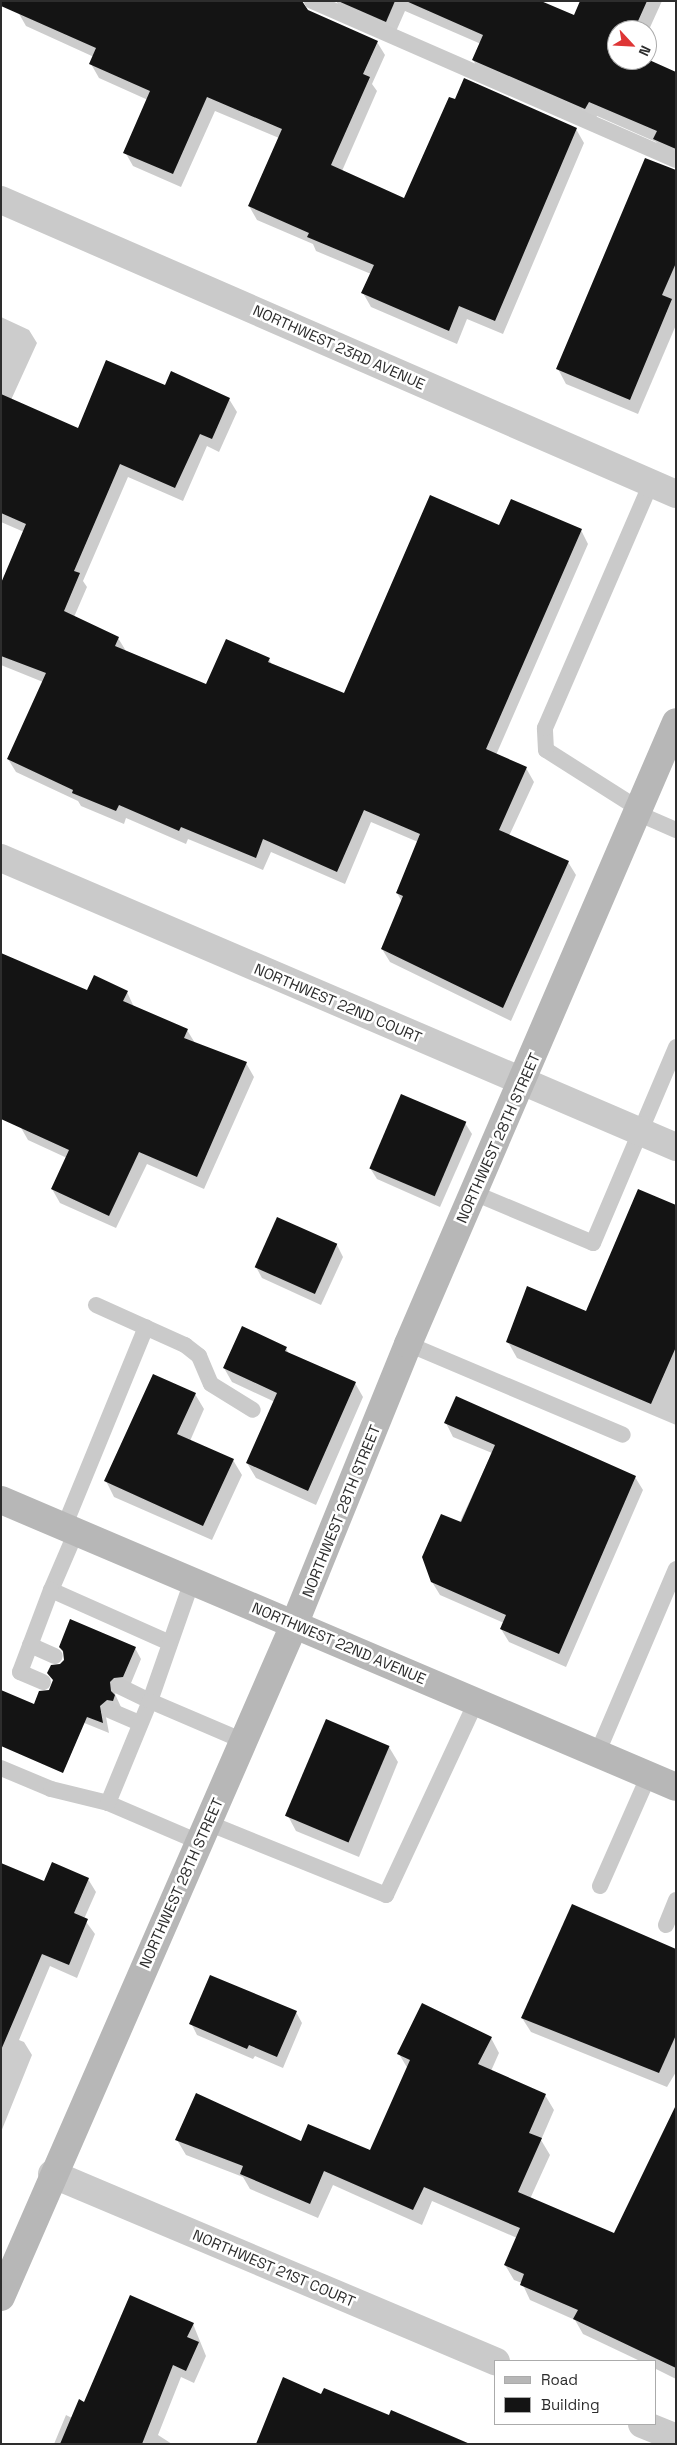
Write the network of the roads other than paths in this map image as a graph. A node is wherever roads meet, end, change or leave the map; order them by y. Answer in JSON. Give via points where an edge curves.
{"nodes":[{"id":1,"x":312,"y":1,"type":"edge"},
{"id":2,"x":676,"y":160,"type":"edge"},
{"id":3,"x":1,"y":200,"type":"edge"},
{"id":4,"x":651,"y":484,"type":"junction"},
{"id":5,"x":676,"y":494,"type":"edge"},
{"id":6,"x":676,"y":722,"type":"edge"},
{"id":7,"x":638,"y":811,"type":"junction"},
{"id":8,"x":676,"y":830,"type":"edge"},
{"id":9,"x":1,"y":858,"type":"edge"},
{"id":10,"x":676,"y":1047,"type":"edge"},
{"id":11,"x":523,"y":1082,"type":"junction"},
{"id":12,"x":641,"y":1132,"type":"junction"},
{"id":13,"x":676,"y":1147,"type":"edge"},
{"id":14,"x":474,"y":1193,"type":"junction"},
{"id":15,"x":96,"y":1306,"type":"dead end"},
{"id":16,"x":146,"y":1327,"type":"junction"},
{"id":17,"x":408,"y":1344,"type":"junction"},
{"id":18,"x":253,"y":1410,"type":"dead end"},
{"id":19,"x":623,"y":1435,"type":"dead end"},
{"id":20,"x":1,"y":1500,"type":"edge"},
{"id":21,"x":70,"y":1529,"type":"junction"},
{"id":22,"x":676,"y":1569,"type":"edge"},
{"id":23,"x":192,"y":1581,"type":"junction"},
{"id":24,"x":51,"y":1590,"type":"junction"},
{"id":25,"x":294,"y":1625,"type":"junction"},
{"id":26,"x":170,"y":1643,"type":"junction"},
{"id":27,"x":30,"y":1645,"type":"junction"},
{"id":28,"x":55,"y":1656,"type":"dead end"},
{"id":29,"x":43,"y":1682,"type":"dead end"},
{"id":30,"x":119,"y":1686,"type":"dead end"},
{"id":31,"x":150,"y":1700,"type":"junction"},
{"id":32,"x":476,"y":1702,"type":"junction"},
{"id":33,"x":109,"y":1710,"type":"dead end"},
{"id":34,"x":140,"y":1723,"type":"junction"},
{"id":35,"x":244,"y":1741,"type":"junction"},
{"id":36,"x":597,"y":1754,"type":"junction"},
{"id":37,"x":1,"y":1768,"type":"edge"},
{"id":38,"x":649,"y":1775,"type":"junction"},
{"id":39,"x":676,"y":1787,"type":"edge"},
{"id":40,"x":108,"y":1803,"type":"junction"},
{"id":41,"x":203,"y":1832,"type":"junction"},
{"id":42,"x":600,"y":1886,"type":"dead end"},
{"id":43,"x":676,"y":1900,"type":"edge"},
{"id":44,"x":666,"y":1925,"type":"dead end"},
{"id":45,"x":52,"y":2174,"type":"junction"},
{"id":46,"x":1,"y":2297,"type":"edge"},
{"id":47,"x":494,"y":2361,"type":"edge"},
{"id":48,"x":644,"y":2425,"type":"edge"},
{"id":49,"x":676,"y":2438,"type":"edge"}],
"edges":[{"from":1,"to":2,"type":"lane"},
{"from":3,"to":4,"type":"street","name":"NORTHWEST 23RD AVENUE"},
{"from":4,"to":5,"type":"street","name":"NORTHWEST 23RD AVENUE"},
{"from":4,"to":7,"type":"lane","via":[[545,728],[546,750]]},
{"from":6,"to":7,"type":"street","name":"NORTHWEST 28TH STREET"},
{"from":7,"to":8,"type":"lane"},
{"from":7,"to":11,"type":"street","name":"NORTHWEST 28TH STREET"},
{"from":9,"to":11,"type":"street","name":"NORTHWEST 22ND COURT"},
{"from":10,"to":12,"type":"lane"},
{"from":11,"to":12,"type":"street","name":"NORTHWEST 22ND COURT"},
{"from":11,"to":14,"type":"street","name":"NORTHWEST 28TH STREET"},
{"from":12,"to":13,"type":"street","name":"NORTHWEST 22ND COURT"},
{"from":12,"to":14,"type":"lane","via":[[593,1243]]},
{"from":14,"to":17,"type":"street","name":"NORTHWEST 28TH STREET"},
{"from":15,"to":16,"type":"lane"},
{"from":16,"to":18,"type":"lane","via":[[185,1345],[199,1356],[211,1384]]},
{"from":16,"to":21,"type":"lane"},
{"from":17,"to":19,"type":"lane"},
{"from":17,"to":25,"type":"street","name":"NORTHWEST 28TH STREET"},
{"from":20,"to":21,"type":"street","name":"NORTHWEST 22ND AVENUE"},
{"from":21,"to":23,"type":"street","name":"NORTHWEST 22ND AVENUE"},
{"from":21,"to":24,"type":"lane"},
{"from":22,"to":36,"type":"lane"},
{"from":23,"to":25,"type":"street","name":"NORTHWEST 22ND AVENUE"},
{"from":23,"to":26,"type":"lane"},
{"from":24,"to":26,"type":"lane"},
{"from":24,"to":27,"type":"lane"},
{"from":25,"to":32,"type":"street","name":"NORTHWEST 22ND AVENUE"},
{"from":25,"to":35,"type":"street","name":"NORTHWEST 28TH STREET"},
{"from":26,"to":31,"type":"lane"},
{"from":27,"to":28,"type":"lane"},
{"from":27,"to":29,"type":"lane","via":[[20,1672]]},
{"from":30,"to":31,"type":"lane"},
{"from":31,"to":34,"type":"lane"},
{"from":31,"to":35,"type":"lane"},
{"from":32,"to":36,"type":"street","name":"NORTHWEST 22ND AVENUE"},
{"from":32,"to":41,"type":"lane","via":[[386,1895]]},
{"from":33,"to":34,"type":"lane"},
{"from":34,"to":40,"type":"lane"},
{"from":35,"to":41,"type":"street","name":"NORTHWEST 28TH STREET"},
{"from":36,"to":38,"type":"street","name":"NORTHWEST 22ND AVENUE"},
{"from":37,"to":40,"type":"lane","via":[[51,1789]]},
{"from":38,"to":39,"type":"street","name":"NORTHWEST 22ND AVENUE"},
{"from":38,"to":42,"type":"lane"},
{"from":40,"to":41,"type":"lane"},
{"from":41,"to":45,"type":"street","name":"NORTHWEST 28TH STREET"},
{"from":43,"to":44,"type":"lane"},
{"from":45,"to":46,"type":"street","name":"NORTHWEST 28TH STREET"},
{"from":45,"to":47,"type":"street","name":"NORTHWEST 21ST COURT"},
{"from":48,"to":49,"type":"street"}]}
